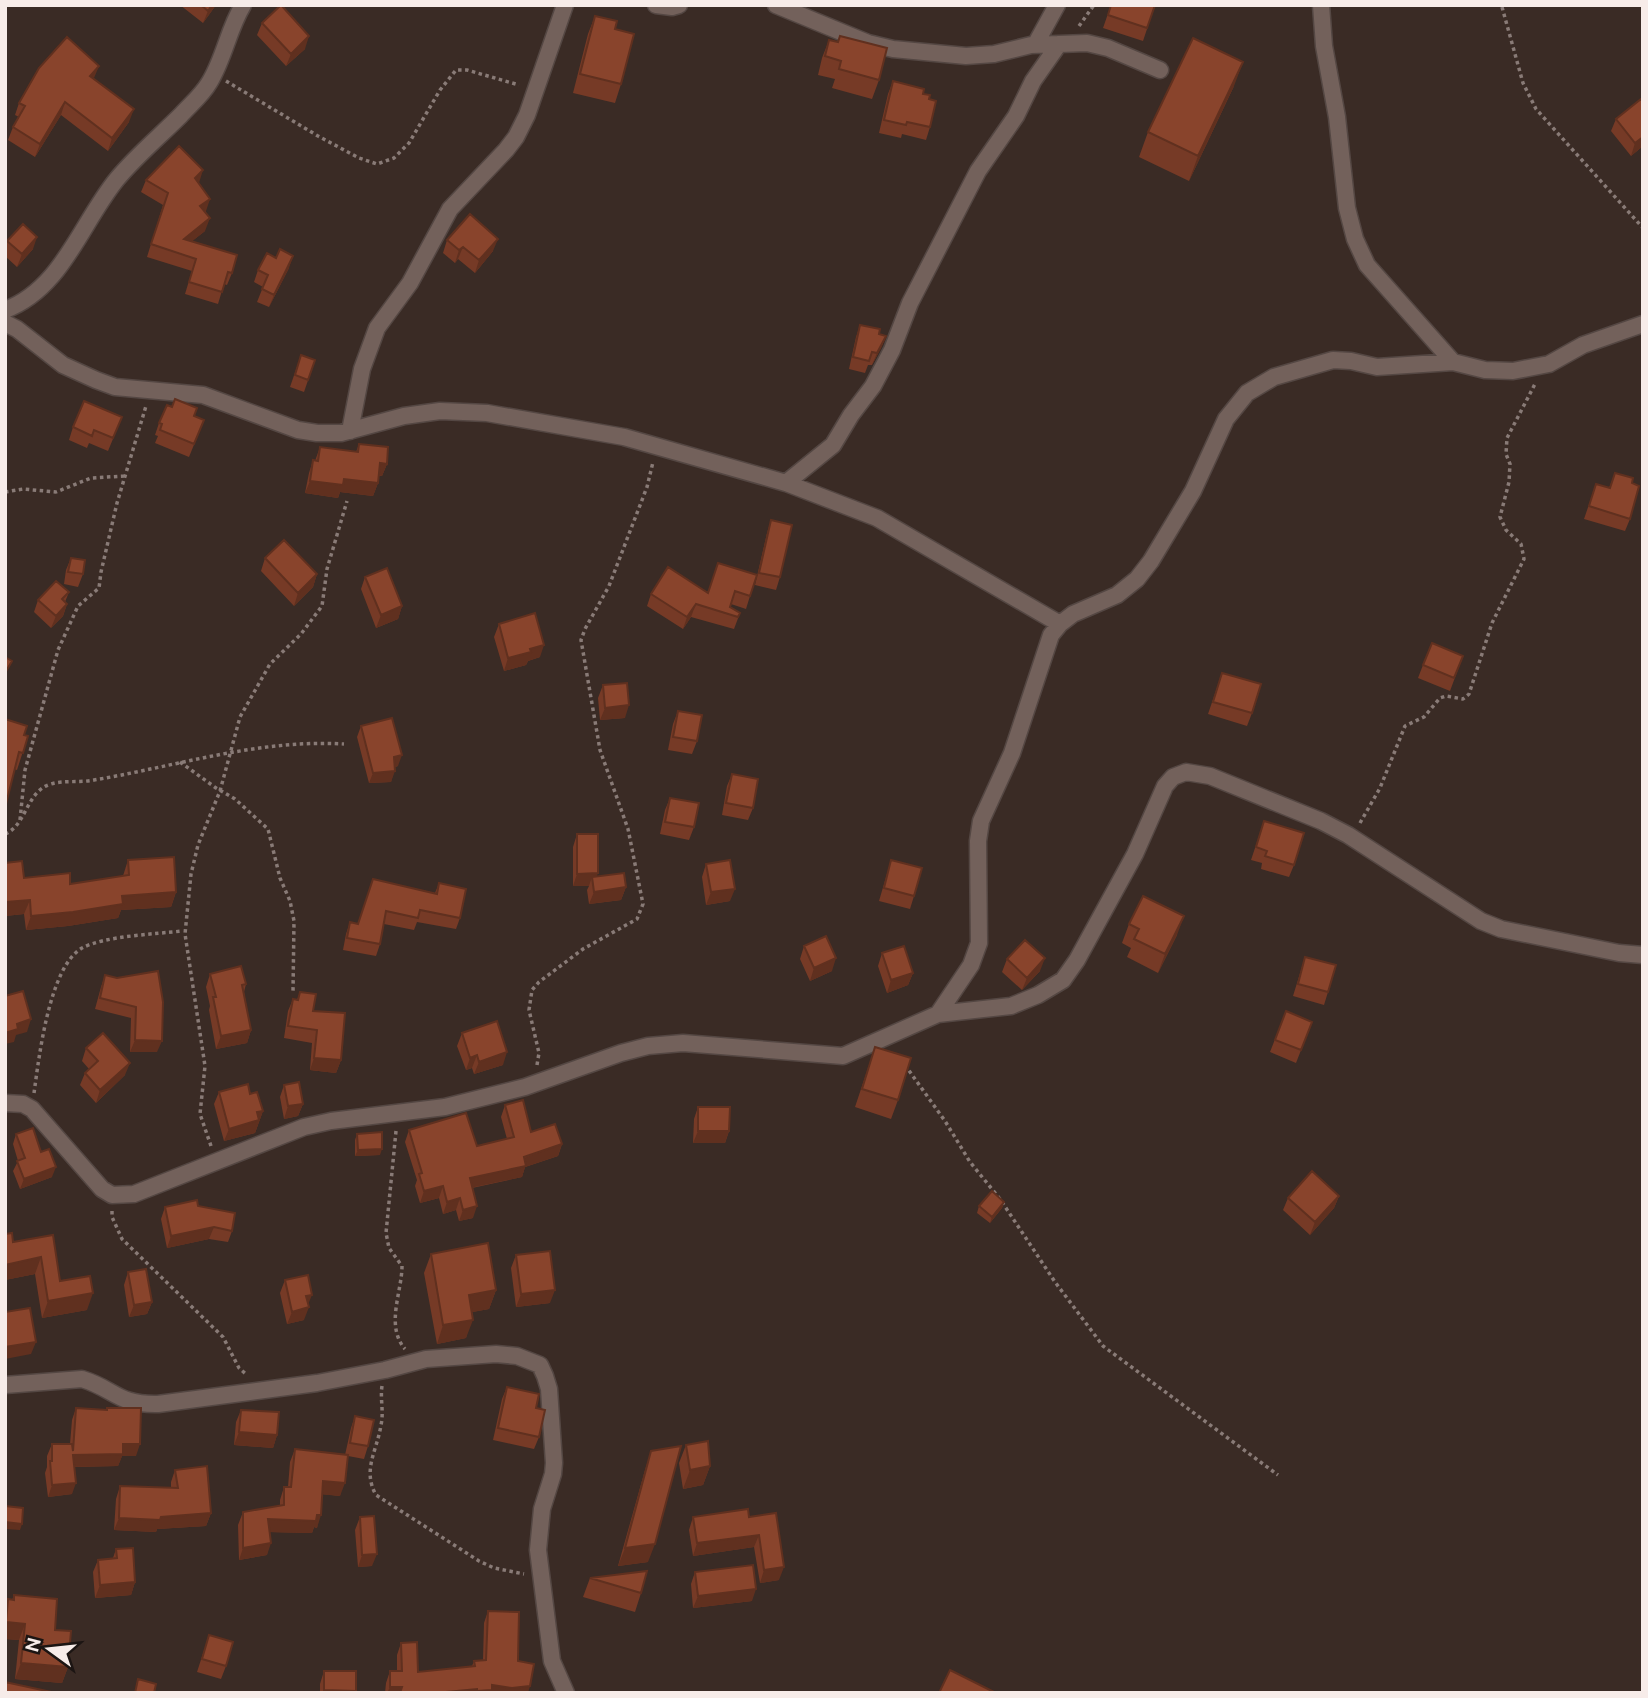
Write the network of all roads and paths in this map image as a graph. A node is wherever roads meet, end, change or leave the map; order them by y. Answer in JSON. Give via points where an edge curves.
{"nodes":[{"id":1,"x":243,"y":5,"type":"edge"},
{"id":2,"x":565,"y":5,"type":"edge"},
{"id":3,"x":656,"y":5,"type":"edge"},
{"id":4,"x":679,"y":5,"type":"edge"},
{"id":5,"x":776,"y":5,"type":"edge"},
{"id":6,"x":1057,"y":5,"type":"edge"},
{"id":7,"x":1321,"y":5,"type":"edge"},
{"id":8,"x":1502,"y":7,"type":"dead end"},
{"id":9,"x":1059,"y":44,"type":"junction"},
{"id":10,"x":1035,"y":45,"type":"junction"},
{"id":11,"x":1160,"y":71,"type":"dead end"},
{"id":12,"x":214,"y":74,"type":"junction"},
{"id":13,"x":534,"y":89,"type":"junction"},
{"id":14,"x":1643,"y":228,"type":"edge"},
{"id":15,"x":5,"y":310,"type":"edge"},
{"id":16,"x":5,"y":323,"type":"edge"},
{"id":17,"x":1643,"y":324,"type":"edge"},
{"id":18,"x":1453,"y":362,"type":"junction"},
{"id":19,"x":1549,"y":364,"type":"junction"},
{"id":20,"x":151,"y":390,"type":"junction"},
{"id":21,"x":350,"y":430,"type":"junction"},
{"id":22,"x":655,"y":446,"type":"junction"},
{"id":23,"x":125,"y":476,"type":"junction"},
{"id":24,"x":786,"y":484,"type":"junction"},
{"id":25,"x":5,"y":492,"type":"edge"},
{"id":26,"x":347,"y":501,"type":"dead end"},
{"id":27,"x":1060,"y":624,"type":"junction"},
{"id":28,"x":344,"y":744,"type":"dead end"},
{"id":29,"x":229,"y":753,"type":"junction"},
{"id":30,"x":180,"y":762,"type":"junction"},
{"id":31,"x":220,"y":791,"type":"junction"},
{"id":32,"x":20,"y":820,"type":"junction"},
{"id":33,"x":5,"y":834,"type":"edge"},
{"id":34,"x":1348,"y":835,"type":"junction"},
{"id":35,"x":182,"y":931,"type":"dead end"},
{"id":36,"x":1643,"y":955,"type":"edge"},
{"id":37,"x":293,"y":992,"type":"dead end"},
{"id":38,"x":938,"y":1014,"type":"junction"},
{"id":39,"x":884,"y":1038,"type":"junction"},
{"id":40,"x":525,"y":1087,"type":"junction"},
{"id":41,"x":5,"y":1103,"type":"edge"},
{"id":42,"x":32,"y":1109,"type":"junction"},
{"id":43,"x":398,"y":1113,"type":"junction"},
{"id":44,"x":217,"y":1161,"type":"junction"},
{"id":45,"x":112,"y":1195,"type":"junction"},
{"id":46,"x":415,"y":1361,"type":"junction"},
{"id":47,"x":385,"y":1370,"type":"junction"},
{"id":48,"x":5,"y":1385,"type":"edge"},
{"id":49,"x":264,"y":1390,"type":"junction"},
{"id":50,"x":1278,"y":1475,"type":"dead end"},
{"id":51,"x":541,"y":1579,"type":"junction"},
{"id":52,"x":566,"y":1693,"type":"edge"}],
"edges":[{"from":1,"to":12,"type":"street"},
{"from":2,"to":13,"type":"street"},
{"from":3,"to":4,"type":"street"},
{"from":5,"to":10,"type":"street","via":[[894,50],[966,56]]},
{"from":6,"to":10,"type":"street"},
{"from":7,"to":18,"type":"street","via":[[1355,239],[1367,265]]},
{"from":8,"to":14,"type":"path","via":[[1523,83],[1536,109]]},
{"from":9,"to":10,"type":"street"},
{"from":9,"to":11,"type":"street","via":[[1108,48]]},
{"from":9,"to":24,"type":"street","via":[[978,171],[873,386],[833,445]]},
{"from":12,"to":13,"type":"path","via":[[318,136],[377,164],[394,158],[409,143],[456,70]]},
{"from":12,"to":15,"type":"street","via":[[201,94],[119,176],[45,284]]},
{"from":13,"to":21,"type":"street","via":[[516,137],[450,209],[410,283],[377,328],[362,369]]},
{"from":16,"to":20,"type":"street","via":[[79,374],[115,387]]},
{"from":17,"to":19,"type":"street","via":[[1583,345]]},
{"from":18,"to":19,"type":"street","via":[[1499,371]]},
{"from":18,"to":27,"type":"street","via":[[1377,368],[1333,360],[1274,377],[1247,393],[1226,419],[1193,491],[1137,579],[1117,595]]},
{"from":19,"to":34,"type":"path","via":[[1528,393],[1507,438],[1509,482],[1500,517],[1521,544],[1524,559],[1492,623],[1469,694],[1463,699],[1440,698],[1424,717],[1405,726],[1370,809]]},
{"from":20,"to":21,"type":"street","via":[[203,395],[298,430],[330,434]]},
{"from":20,"to":23,"type":"path"},
{"from":21,"to":22,"type":"street","via":[[422,412],[488,413]]},
{"from":22,"to":24,"type":"street"},
{"from":22,"to":40,"type":"path","via":[[652,471],[631,529],[609,586],[581,639],[600,750],[628,830],[643,904],[637,919],[583,948],[532,990],[530,1015],[539,1059]]},
{"from":23,"to":25,"type":"path","via":[[91,478],[56,492]]},
{"from":23,"to":32,"type":"path","via":[[99,588],[78,606],[58,650],[25,770]]},
{"from":24,"to":27,"type":"street","via":[[877,517]]},
{"from":26,"to":29,"type":"path","via":[[327,569],[323,606],[270,664],[240,717]]},
{"from":27,"to":38,"type":"street","via":[[1042,655],[1016,741],[981,821],[979,943],[971,965]]},
{"from":28,"to":29,"type":"path","via":[[272,745]]},
{"from":29,"to":30,"type":"path"},
{"from":29,"to":31,"type":"path"},
{"from":30,"to":31,"type":"path"},
{"from":30,"to":32,"type":"path","via":[[92,781],[52,783],[35,794]]},
{"from":31,"to":37,"type":"path","via":[[236,799],[268,829],[294,921]]},
{"from":31,"to":44,"type":"path","via":[[194,862],[185,934],[205,1066],[200,1114]]},
{"from":32,"to":33,"type":"path"},
{"from":34,"to":36,"type":"street","via":[[1481,921],[1511,931]]},
{"from":34,"to":38,"type":"street","via":[[1210,776],[1186,772],[1173,777],[1063,980],[1011,1006]]},
{"from":35,"to":42,"type":"path","via":[[101,942],[81,949],[71,959],[56,983]]},
{"from":38,"to":39,"type":"street"},
{"from":39,"to":40,"type":"street","via":[[843,1056],[683,1043],[648,1046]]},
{"from":39,"to":50,"type":"path","via":[[1103,1346]]},
{"from":40,"to":43,"type":"street","via":[[445,1107]]},
{"from":41,"to":42,"type":"street"},
{"from":42,"to":45,"type":"street"},
{"from":43,"to":44,"type":"street","via":[[304,1127]]},
{"from":43,"to":46,"type":"path","via":[[386,1233],[389,1248],[402,1266],[396,1336]]},
{"from":44,"to":45,"type":"street","via":[[134,1194]]},
{"from":45,"to":49,"type":"path","via":[[112,1217],[122,1239],[223,1337],[239,1368]]},
{"from":46,"to":47,"type":"street"},
{"from":46,"to":51,"type":"street","via":[[496,1354],[540,1365],[549,1389],[554,1451],[539,1534]]},
{"from":47,"to":49,"type":"street"},
{"from":47,"to":51,"type":"path","via":[[382,1423],[369,1471],[376,1495],[479,1562]]},
{"from":48,"to":49,"type":"street","via":[[82,1379],[142,1404]]},
{"from":51,"to":52,"type":"street","via":[[552,1661]]}]}
